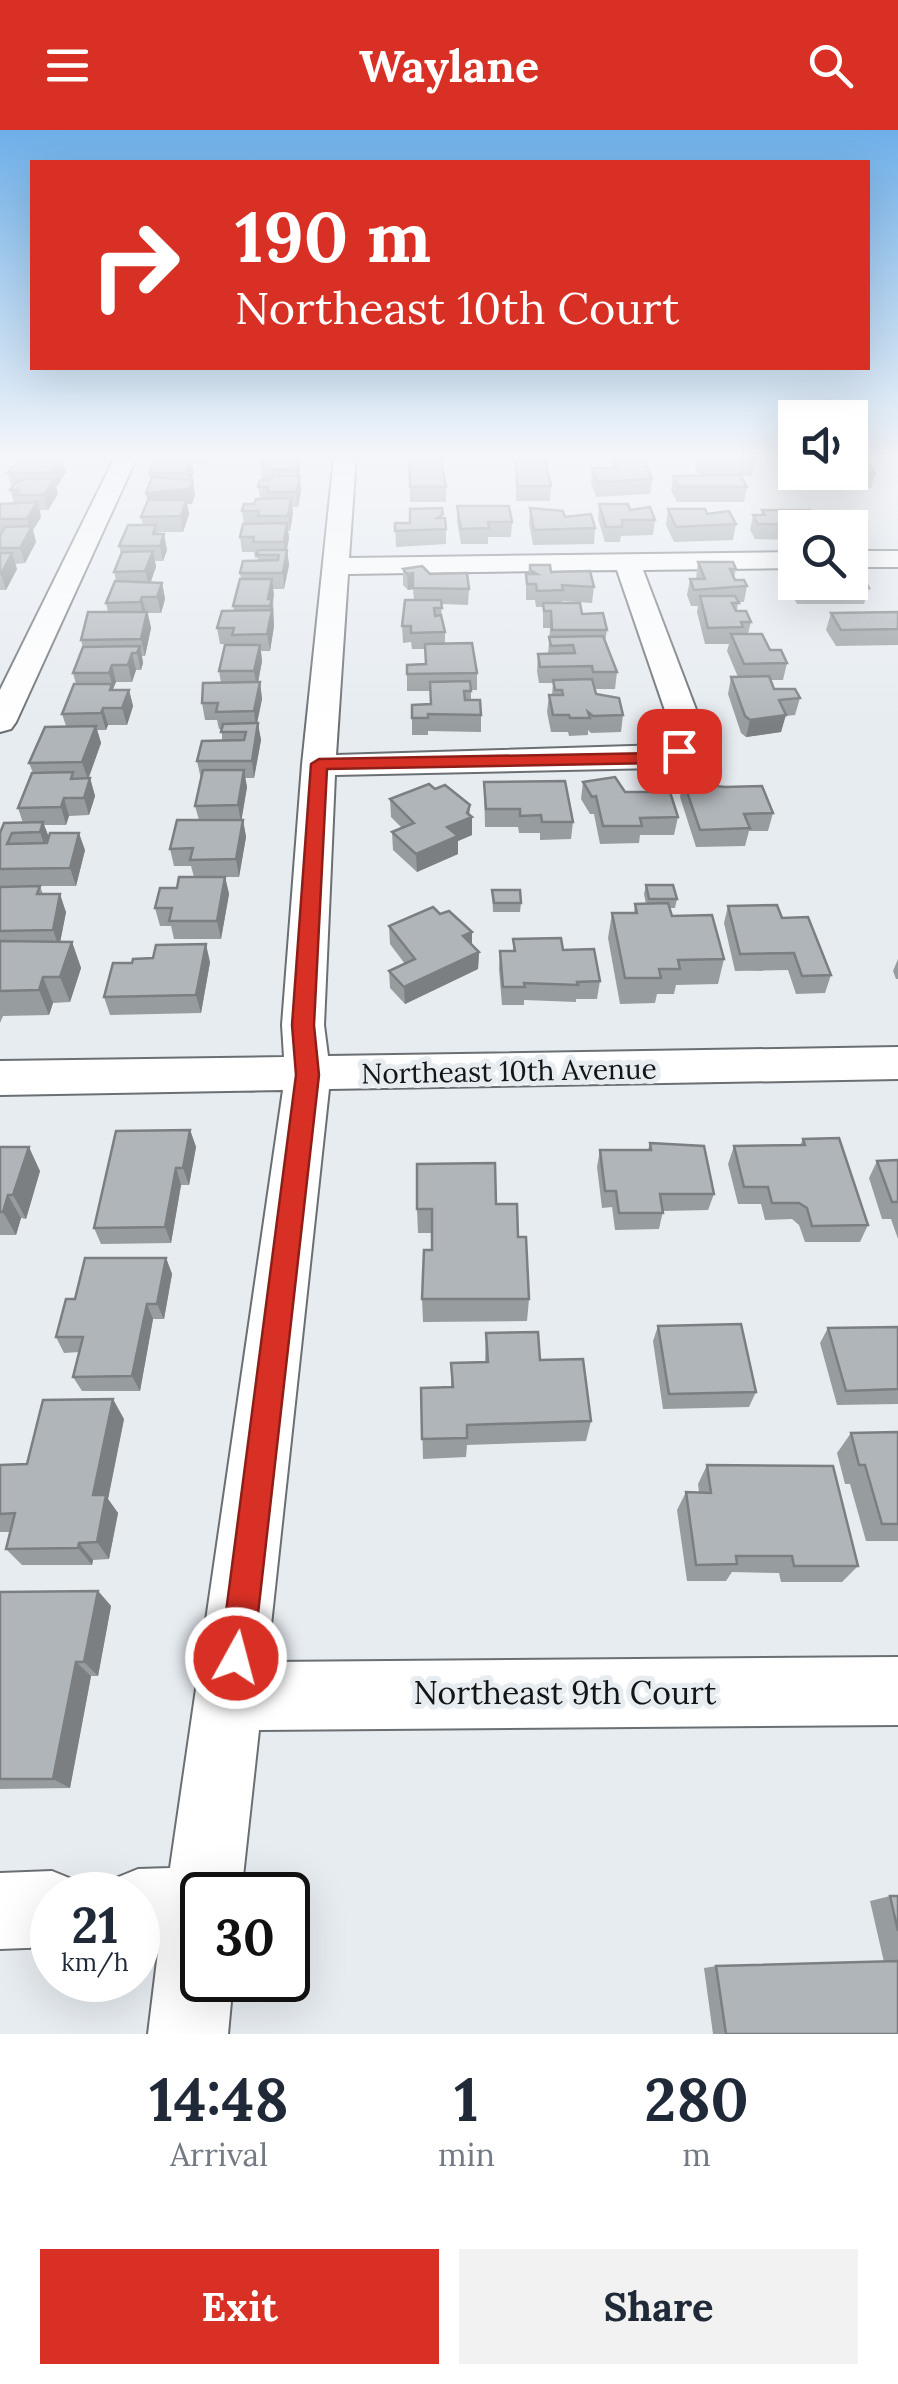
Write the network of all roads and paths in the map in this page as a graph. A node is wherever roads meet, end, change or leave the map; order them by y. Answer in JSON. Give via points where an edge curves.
{"nodes":[{"id":1,"x":84,"y":546,"type":"edge"},
{"id":2,"x":337,"y":546,"type":"edge"},
{"id":3,"x":898,"y":558,"type":"edge"},
{"id":4,"x":868,"y":559,"type":"edge"},
{"id":5,"x":778,"y":560,"type":"edge"},
{"id":6,"x":628,"y":562,"type":"junction"},
{"id":7,"x":335,"y":566,"type":"junction"},
{"id":8,"x":0,"y":722,"type":"edge"},
{"id":9,"x":319,"y":764,"type":"junction"},
{"id":10,"x":898,"y":1062,"type":"edge"},
{"id":11,"x":308,"y":1075,"type":"junction"},
{"id":12,"x":0,"y":1078,"type":"edge"},
{"id":13,"x":898,"y":1691,"type":"edge"},
{"id":14,"x":232,"y":1696,"type":"junction"},
{"id":15,"x":207,"y":1872,"type":"edge"},
{"id":16,"x":30,"y":1910,"type":"edge"},
{"id":17,"x":0,"y":1911,"type":"edge"},
{"id":18,"x":191,"y":2002,"type":"edge"},
{"id":19,"x":188,"y":2034,"type":"edge"}],
"edges":[{"from":1,"to":8,"type":"street"},
{"from":2,"to":7,"type":"street"},
{"from":3,"to":4,"type":"street"},
{"from":5,"to":6,"type":"street"},
{"from":6,"to":7,"type":"street"},
{"from":6,"to":9,"type":"street","via":[[687,728],[679,751],[658,758]]},
{"from":7,"to":9,"type":"street"},
{"from":9,"to":11,"type":"street","via":[[303,1025]]},
{"from":10,"to":11,"type":"street","name":"Northeast 10th Avenue"},
{"from":11,"to":12,"type":"street","name":"Northeast 10th Avenue"},
{"from":11,"to":14,"type":"street"},
{"from":13,"to":14,"type":"street","name":"Northeast 9th Court"},
{"from":14,"to":15,"type":"street"},
{"from":16,"to":17,"type":"street"},
{"from":18,"to":19,"type":"street"}]}
